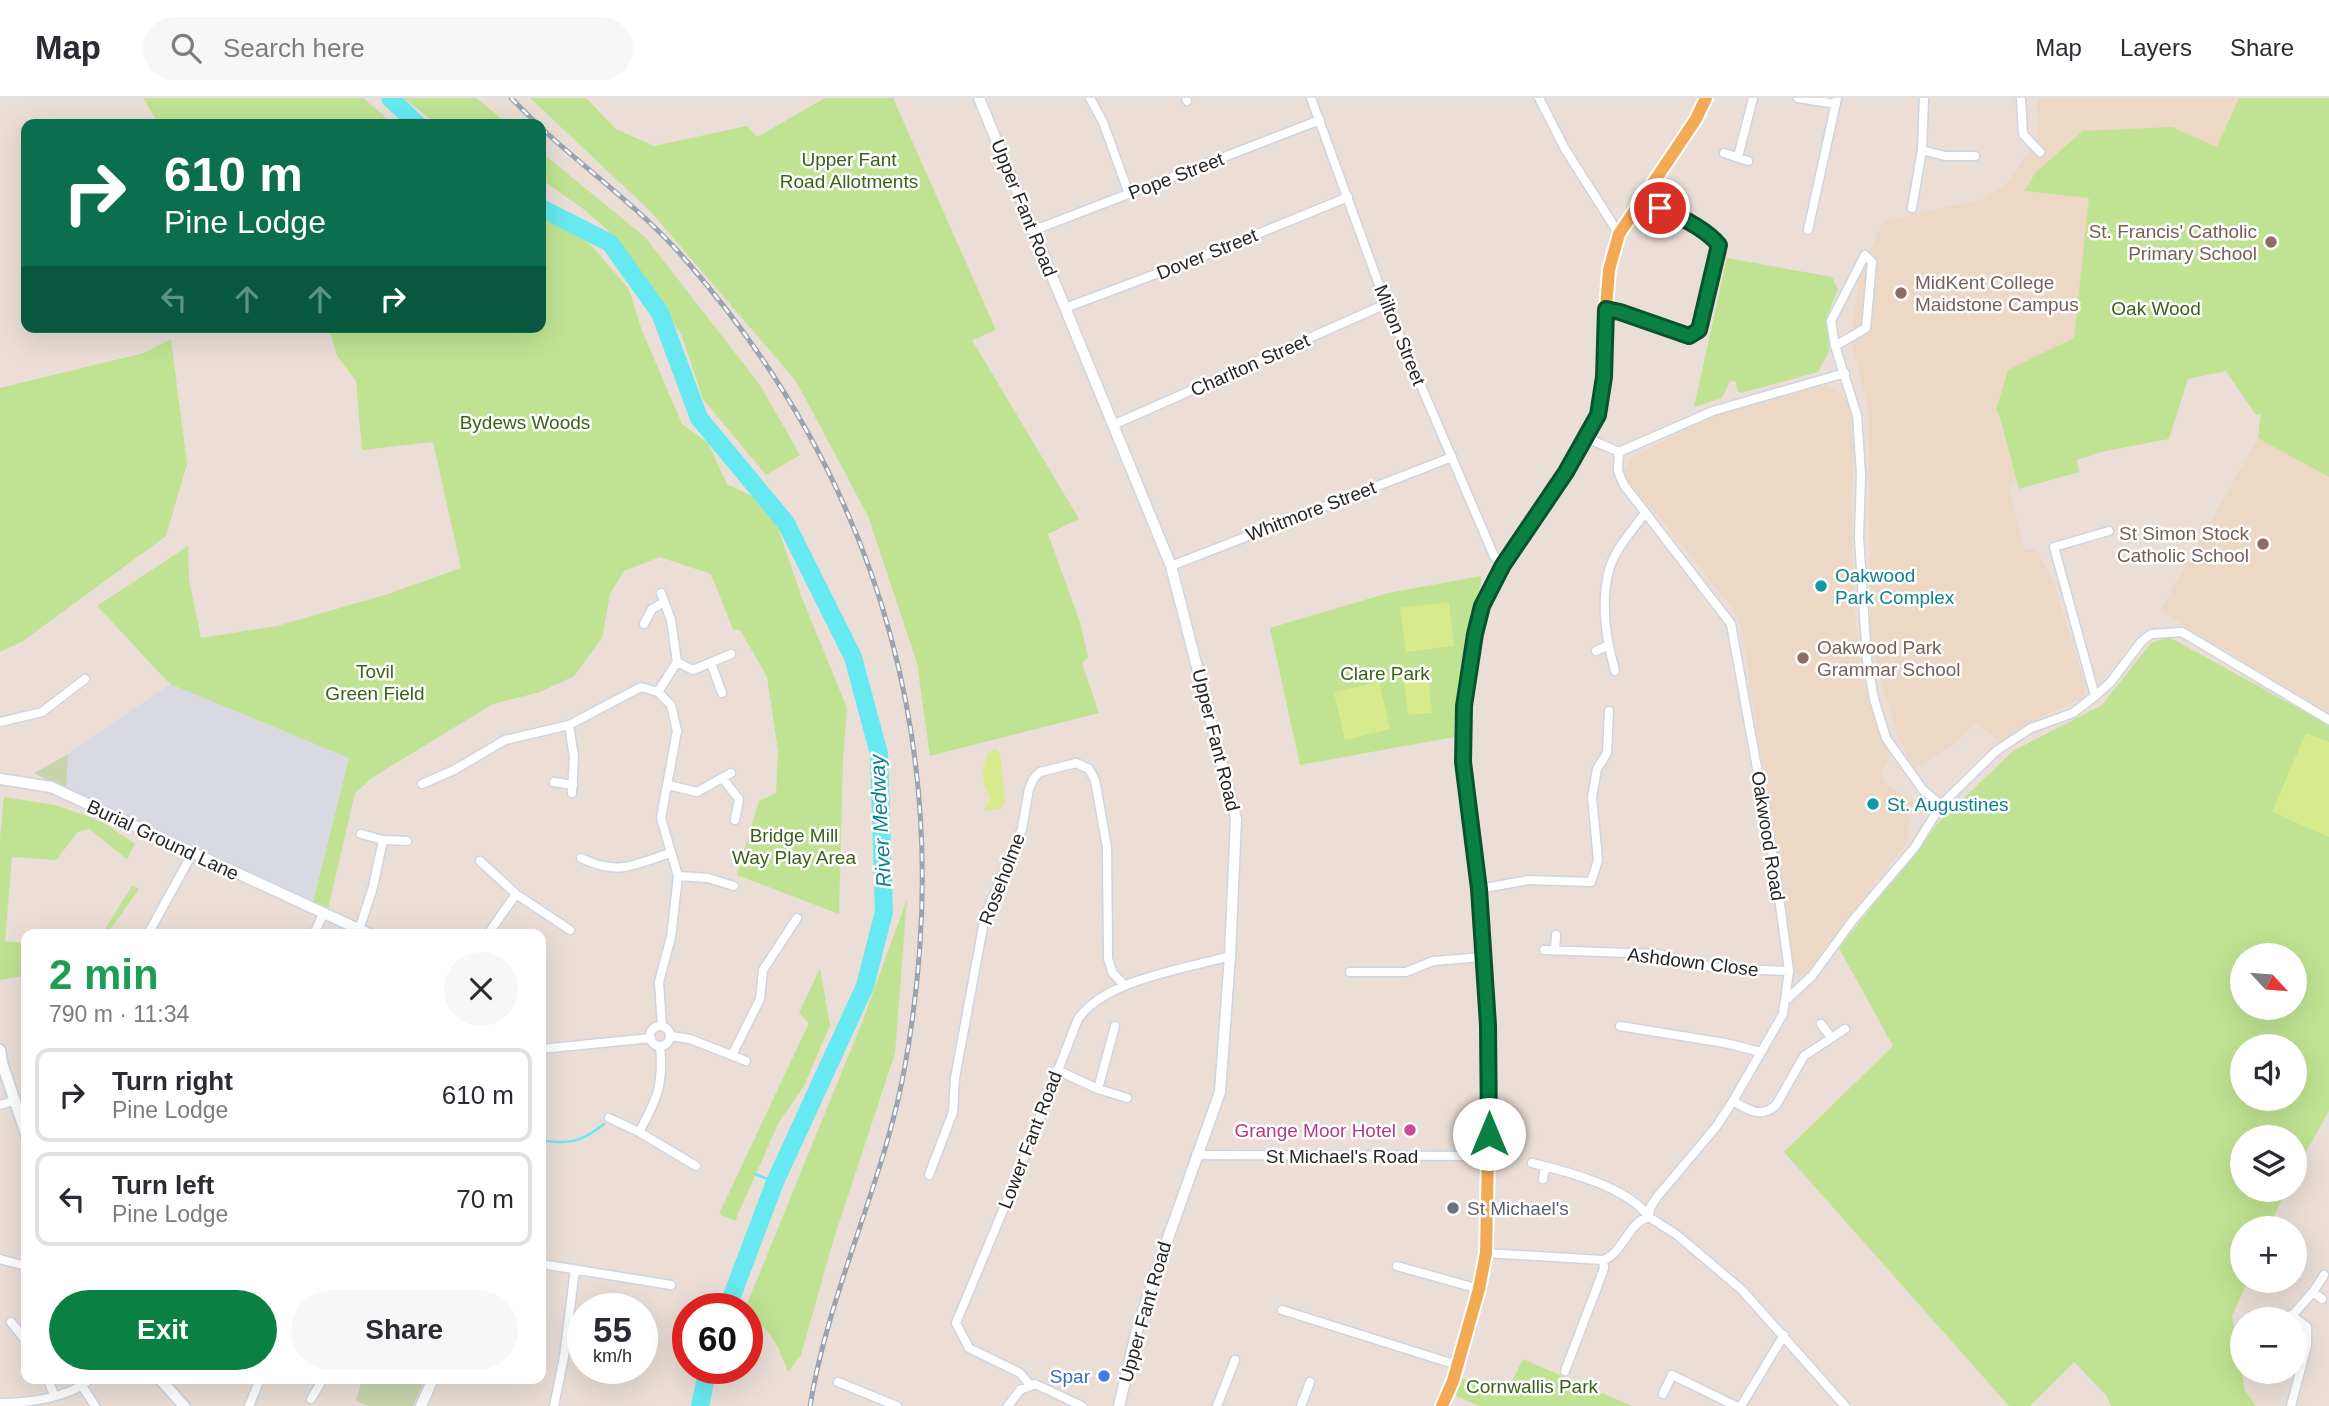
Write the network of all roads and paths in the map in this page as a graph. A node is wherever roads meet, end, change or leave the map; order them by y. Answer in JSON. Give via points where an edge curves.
{"nodes":[{"id":1,"x":979,"y":98,"type":"edge"},
{"id":2,"x":1090,"y":98,"type":"edge"},
{"id":3,"x":1311,"y":98,"type":"edge"},
{"id":4,"x":1539,"y":98,"type":"edge"},
{"id":5,"x":1706,"y":98,"type":"edge"},
{"id":6,"x":1753,"y":98,"type":"edge"},
{"id":7,"x":1798,"y":98,"type":"edge"},
{"id":8,"x":1924,"y":98,"type":"edge"},
{"id":9,"x":2021,"y":98,"type":"edge"},
{"id":10,"x":1836,"y":101,"type":"edge"},
{"id":11,"x":1320,"y":120,"type":"junction"},
{"id":12,"x":1922,"y":150,"type":"junction"},
{"id":13,"x":2040,"y":152,"type":"dead end"},
{"id":14,"x":1724,"y":153,"type":"dead end"},
{"id":15,"x":1975,"y":156,"type":"dead end"},
{"id":16,"x":1738,"y":158,"type":"junction"},
{"id":17,"x":1748,"y":161,"type":"dead end"},
{"id":18,"x":1129,"y":194,"type":"junction"},
{"id":19,"x":1348,"y":197,"type":"junction"},
{"id":20,"x":1660,"y":208,"type":"dead end"},
{"id":21,"x":1912,"y":208,"type":"dead end"},
{"id":22,"x":1808,"y":230,"type":"dead end"},
{"id":23,"x":1032,"y":231,"type":"junction"},
{"id":24,"x":1619,"y":234,"type":"junction"},
{"id":25,"x":1387,"y":304,"type":"junction"},
{"id":26,"x":1065,"y":308,"type":"junction"},
{"id":27,"x":1606,"y":309,"type":"junction"},
{"id":28,"x":1835,"y":346,"type":"junction"},
{"id":29,"x":1845,"y":373,"type":"junction"},
{"id":30,"x":1113,"y":425,"type":"junction"},
{"id":31,"x":1587,"y":438,"type":"junction"},
{"id":32,"x":1619,"y":452,"type":"junction"},
{"id":33,"x":1452,"y":457,"type":"junction"},
{"id":34,"x":1646,"y":513,"type":"junction"},
{"id":35,"x":2109,"y":531,"type":"dead end"},
{"id":36,"x":1503,"y":565,"type":"junction"},
{"id":37,"x":1171,"y":566,"type":"junction"},
{"id":38,"x":645,"y":624,"type":"dead end"},
{"id":39,"x":1607,"y":646,"type":"junction"},
{"id":40,"x":1596,"y":651,"type":"dead end"},
{"id":41,"x":731,"y":654,"type":"dead end"},
{"id":42,"x":677,"y":662,"type":"junction"},
{"id":43,"x":711,"y":663,"type":"junction"},
{"id":44,"x":1615,"y":671,"type":"dead end"},
{"id":45,"x":85,"y":679,"type":"dead end"},
{"id":46,"x":658,"y":692,"type":"junction"},
{"id":47,"x":722,"y":693,"type":"dead end"},
{"id":48,"x":2095,"y":696,"type":"junction"},
{"id":49,"x":1609,"y":711,"type":"dead end"},
{"id":50,"x":2329,"y":720,"type":"edge"},
{"id":51,"x":0,"y":722,"type":"edge"},
{"id":52,"x":569,"y":725,"type":"junction"},
{"id":53,"x":731,"y":773,"type":"dead end"},
{"id":54,"x":0,"y":779,"type":"edge"},
{"id":55,"x":723,"y":779,"type":"junction"},
{"id":56,"x":554,"y":782,"type":"dead end"},
{"id":57,"x":422,"y":784,"type":"dead end"},
{"id":58,"x":668,"y":785,"type":"junction"},
{"id":59,"x":1941,"y":805,"type":"junction"},
{"id":60,"x":735,"y":820,"type":"dead end"},
{"id":61,"x":361,"y":834,"type":"dead end"},
{"id":62,"x":383,"y":840,"type":"junction"},
{"id":63,"x":407,"y":841,"type":"dead end"},
{"id":64,"x":670,"y":853,"type":"junction"},
{"id":65,"x":192,"y":854,"type":"junction"},
{"id":66,"x":581,"y":858,"type":"dead end"},
{"id":67,"x":480,"y":861,"type":"dead end"},
{"id":68,"x":678,"y":876,"type":"junction"},
{"id":69,"x":734,"y":886,"type":"dead end"},
{"id":70,"x":1479,"y":889,"type":"junction"},
{"id":71,"x":516,"y":894,"type":"junction"},
{"id":72,"x":323,"y":914,"type":"junction"},
{"id":73,"x":797,"y":918,"type":"dead end"},
{"id":74,"x":151,"y":929,"type":"edge"},
{"id":75,"x":316,"y":929,"type":"edge"},
{"id":76,"x":357,"y":929,"type":"edge"},
{"id":77,"x":365,"y":929,"type":"edge"},
{"id":78,"x":492,"y":929,"type":"edge"},
{"id":79,"x":569,"y":930,"type":"dead end"},
{"id":80,"x":1556,"y":935,"type":"dead end"},
{"id":81,"x":1544,"y":950,"type":"dead end"},
{"id":82,"x":1555,"y":950,"type":"junction"},
{"id":83,"x":1230,"y":957,"type":"junction"},
{"id":84,"x":1483,"y":957,"type":"junction"},
{"id":85,"x":1788,"y":971,"type":"junction"},
{"id":86,"x":1350,"y":972,"type":"dead end"},
{"id":87,"x":1124,"y":985,"type":"junction"},
{"id":88,"x":1784,"y":1002,"type":"junction"},
{"id":89,"x":1821,"y":1024,"type":"dead end"},
{"id":90,"x":662,"y":1026,"type":"junction"},
{"id":91,"x":1115,"y":1026,"type":"dead end"},
{"id":92,"x":1620,"y":1026,"type":"dead end"},
{"id":93,"x":1845,"y":1029,"type":"dead end"},
{"id":94,"x":671,"y":1036,"type":"junction"},
{"id":95,"x":1831,"y":1037,"type":"junction"},
{"id":96,"x":651,"y":1038,"type":"junction"},
{"id":97,"x":660,"y":1046,"type":"junction"},
{"id":98,"x":546,"y":1048,"type":"edge"},
{"id":99,"x":0,"y":1051,"type":"edge"},
{"id":100,"x":1761,"y":1052,"type":"junction"},
{"id":101,"x":732,"y":1055,"type":"junction"},
{"id":102,"x":746,"y":1061,"type":"dead end"},
{"id":103,"x":1057,"y":1070,"type":"junction"},
{"id":104,"x":1098,"y":1089,"type":"junction"},
{"id":105,"x":1127,"y":1098,"type":"dead end"},
{"id":106,"x":14,"y":1101,"type":"junction"},
{"id":107,"x":1733,"y":1101,"type":"junction"},
{"id":108,"x":0,"y":1105,"type":"edge"},
{"id":109,"x":609,"y":1118,"type":"dead end"},
{"id":110,"x":21,"y":1120,"type":"edge"},
{"id":111,"x":639,"y":1132,"type":"junction"},
{"id":112,"x":1196,"y":1155,"type":"junction"},
{"id":113,"x":1488,"y":1156,"type":"junction"},
{"id":114,"x":1532,"y":1163,"type":"dead end"},
{"id":115,"x":696,"y":1166,"type":"dead end"},
{"id":116,"x":1545,"y":1166,"type":"junction"},
{"id":117,"x":929,"y":1175,"type":"dead end"},
{"id":118,"x":1543,"y":1179,"type":"dead end"},
{"id":119,"x":1649,"y":1217,"type":"junction"},
{"id":120,"x":1486,"y":1253,"type":"junction"},
{"id":121,"x":0,"y":1259,"type":"edge"},
{"id":122,"x":1603,"y":1261,"type":"junction"},
{"id":123,"x":21,"y":1265,"type":"edge"},
{"id":124,"x":546,"y":1265,"type":"edge"},
{"id":125,"x":1396,"y":1266,"type":"dead end"},
{"id":126,"x":575,"y":1269,"type":"junction"},
{"id":127,"x":2324,"y":1275,"type":"dead end"},
{"id":128,"x":671,"y":1285,"type":"dead end"},
{"id":129,"x":1479,"y":1289,"type":"junction"},
{"id":130,"x":2313,"y":1292,"type":"junction"},
{"id":131,"x":2322,"y":1299,"type":"dead end"},
{"id":132,"x":2299,"y":1307,"type":"edge"},
{"id":133,"x":1282,"y":1310,"type":"dead end"},
{"id":134,"x":10,"y":1322,"type":"dead end"},
{"id":135,"x":21,"y":1335,"type":"edge"},
{"id":136,"x":1784,"y":1335,"type":"junction"},
{"id":137,"x":1235,"y":1360,"type":"dead end"},
{"id":138,"x":1457,"y":1365,"type":"junction"},
{"id":139,"x":1565,"y":1371,"type":"dead end"},
{"id":140,"x":838,"y":1382,"type":"dead end"},
{"id":141,"x":1310,"y":1382,"type":"dead end"},
{"id":142,"x":50,"y":1384,"type":"edge"},
{"id":143,"x":85,"y":1384,"type":"edge"},
{"id":144,"x":164,"y":1384,"type":"edge"},
{"id":145,"x":258,"y":1384,"type":"edge"},
{"id":146,"x":320,"y":1384,"type":"edge"},
{"id":147,"x":431,"y":1384,"type":"edge"},
{"id":148,"x":2297,"y":1384,"type":"edge"},
{"id":149,"x":1030,"y":1385,"type":"junction"},
{"id":150,"x":82,"y":1386,"type":"junction"},
{"id":151,"x":1663,"y":1394,"type":"dead end"},
{"id":152,"x":54,"y":1395,"type":"junction"},
{"id":153,"x":311,"y":1399,"type":"dead end"},
{"id":154,"x":0,"y":1403,"type":"edge"},
{"id":155,"x":1071,"y":1404,"type":"edge"},
{"id":156,"x":95,"y":1406,"type":"edge"},
{"id":157,"x":184,"y":1406,"type":"edge"},
{"id":158,"x":249,"y":1406,"type":"edge"},
{"id":159,"x":421,"y":1406,"type":"edge"},
{"id":160,"x":554,"y":1406,"type":"edge"},
{"id":161,"x":897,"y":1406,"type":"edge"},
{"id":162,"x":1009,"y":1406,"type":"edge"},
{"id":163,"x":1082,"y":1406,"type":"edge"},
{"id":164,"x":1119,"y":1406,"type":"edge"},
{"id":165,"x":1217,"y":1406,"type":"edge"},
{"id":166,"x":1301,"y":1406,"type":"edge"},
{"id":167,"x":1442,"y":1406,"type":"edge"},
{"id":168,"x":1738,"y":1406,"type":"edge"},
{"id":169,"x":1845,"y":1406,"type":"edge"},
{"id":170,"x":2291,"y":1406,"type":"edge"}],
"edges":[{"from":1,"to":23,"type":"street","name":"Upper Fant Road"},
{"from":2,"to":18,"type":"street"},
{"from":3,"to":11,"type":"street","name":"Milton Street"},
{"from":4,"to":24,"type":"street"},
{"from":5,"to":24,"type":"main road"},
{"from":6,"to":16,"type":"street"},
{"from":7,"to":10,"type":"street"},
{"from":8,"to":12,"type":"street"},
{"from":9,"to":13,"type":"street","via":[[2023,135]]},
{"from":10,"to":22,"type":"street"},
{"from":11,"to":18,"type":"street","name":"Pope Street"},
{"from":11,"to":19,"type":"street","name":"Milton Street"},
{"from":12,"to":15,"type":"street"},
{"from":12,"to":21,"type":"street"},
{"from":14,"to":16,"type":"street"},
{"from":16,"to":17,"type":"street"},
{"from":18,"to":23,"type":"street","name":"Pope Street"},
{"from":19,"to":25,"type":"street","name":"Milton Street"},
{"from":19,"to":26,"type":"street","name":"Dover Street"},
{"from":20,"to":27,"type":"street","via":[[1712,236],[1719,245],[1699,330],[1689,336]]},
{"from":23,"to":26,"type":"street","name":"Upper Fant Road"},
{"from":24,"to":27,"type":"main road","via":[[1609,270]]},
{"from":25,"to":30,"type":"street","name":"Charlton Street"},
{"from":25,"to":33,"type":"street","name":"Milton Street"},
{"from":26,"to":30,"type":"street","name":"Upper Fant Road"},
{"from":27,"to":31,"type":"main road","via":[[1604,377],[1598,415]]},
{"from":28,"to":28,"type":"street","via":[[1866,328],[1872,262],[1864,256],[1831,321]]},
{"from":28,"to":29,"type":"street"},
{"from":29,"to":32,"type":"street","via":[[1713,411]]},
{"from":29,"to":59,"type":"street","via":[[1857,415],[1861,474],[1858,538],[1874,699],[1886,738],[1923,790]]},
{"from":30,"to":37,"type":"street","name":"Upper Fant Road"},
{"from":31,"to":32,"type":"street"},
{"from":31,"to":36,"type":"main road"},
{"from":32,"to":34,"type":"street","name":"Oakwood Road","via":[[1618,471],[1624,485]]},
{"from":33,"to":36,"type":"street","name":"Milton Street","via":[[1494,556]]},
{"from":33,"to":37,"type":"street","name":"Whitmore Street"},
{"from":34,"to":39,"type":"street","via":[[1621,545],[1608,572]]},
{"from":34,"to":85,"type":"street","name":"Oakwood Road","via":[[1731,624]]},
{"from":35,"to":48,"type":"street","via":[[2054,547]]},
{"from":36,"to":70,"type":"main road","via":[[1482,606],[1464,706],[1463,762]]},
{"from":37,"to":83,"type":"street","name":"Upper Fant Road","via":[[1236,819]]},
{"from":38,"to":42,"type":"street","via":[[663,597]]},
{"from":39,"to":40,"type":"street"},
{"from":39,"to":44,"type":"street"},
{"from":41,"to":43,"type":"street"},
{"from":42,"to":43,"type":"street","via":[[693,670]]},
{"from":42,"to":46,"type":"street"},
{"from":43,"to":47,"type":"street"},
{"from":45,"to":51,"type":"street","via":[[42,712]]},
{"from":46,"to":52,"type":"street","via":[[641,687]]},
{"from":46,"to":58,"type":"street","via":[[671,705],[677,731]]},
{"from":48,"to":50,"type":"street","via":[[2151,634],[2182,632]]},
{"from":48,"to":59,"type":"street","via":[[2073,713],[2031,728],[1996,751]]},
{"from":49,"to":70,"type":"street","via":[[1607,753],[1597,769],[1592,797],[1598,860],[1591,882],[1529,880]]},
{"from":52,"to":56,"type":"street","via":[[572,789]]},
{"from":52,"to":57,"type":"street","via":[[505,740]]},
{"from":53,"to":55,"type":"street"},
{"from":54,"to":65,"type":"street","name":"Burial Ground Lane","via":[[51,787]]},
{"from":55,"to":58,"type":"street","via":[[697,792]]},
{"from":55,"to":60,"type":"street","via":[[738,799]]},
{"from":58,"to":64,"type":"street","via":[[661,818]]},
{"from":59,"to":88,"type":"street","via":[[1914,847],[1812,976]]},
{"from":61,"to":62,"type":"street"},
{"from":62,"to":63,"type":"street"},
{"from":62,"to":77,"type":"street"},
{"from":64,"to":66,"type":"street","via":[[622,869],[600,867]]},
{"from":64,"to":68,"type":"street"},
{"from":65,"to":72,"type":"street","name":"Burial Ground Lane"},
{"from":65,"to":74,"type":"street"},
{"from":67,"to":71,"type":"street"},
{"from":68,"to":69,"type":"street"},
{"from":68,"to":90,"type":"street","via":[[671,937],[659,982]]},
{"from":70,"to":84,"type":"main road"},
{"from":71,"to":78,"type":"street"},
{"from":71,"to":79,"type":"street"},
{"from":72,"to":75,"type":"street"},
{"from":72,"to":76,"type":"street","name":"Burial Ground Lane"},
{"from":73,"to":101,"type":"street","via":[[763,970],[760,999]]},
{"from":80,"to":82,"type":"street"},
{"from":81,"to":82,"type":"street","name":"Ashdown Close"},
{"from":82,"to":85,"type":"street","name":"Ashdown Close","via":[[1658,954],[1715,968]]},
{"from":83,"to":87,"type":"street","name":"Lower Fant Road"},
{"from":83,"to":112,"type":"street","name":"Upper Fant Road","via":[[1220,1091]]},
{"from":84,"to":86,"type":"street","via":[[1433,961],[1406,972]]},
{"from":84,"to":113,"type":"main road"},
{"from":85,"to":88,"type":"street","name":"Oakwood Road"},
{"from":87,"to":103,"type":"street","name":"Lower Fant Road","via":[[1107,992],[1083,1012]]},
{"from":87,"to":117,"type":"street","name":"Roseholme","via":[[1112,972],[1108,958],[1107,847],[1096,780],[1089,769],[1076,763],[1040,772],[1029,789],[1022,829],[985,916],[953,1112]]},
{"from":88,"to":100,"type":"street","name":"Oakwood Road","via":[[1783,1014]]},
{"from":89,"to":95,"type":"street"},
{"from":90,"to":94,"type":"street"},
{"from":90,"to":96,"type":"street","via":[[653,1029]]},
{"from":91,"to":104,"type":"street"},
{"from":92,"to":100,"type":"street"},
{"from":93,"to":95,"type":"street"},
{"from":94,"to":97,"type":"street"},
{"from":94,"to":101,"type":"street"},
{"from":95,"to":107,"type":"street","via":[[1804,1056],[1769,1111],[1752,1112]]},
{"from":96,"to":97,"type":"street"},
{"from":96,"to":98,"type":"street"},
{"from":97,"to":111,"type":"street","via":[[658,1097]]},
{"from":99,"to":106,"type":"main road"},
{"from":100,"to":107,"type":"street","name":"Oakwood Road"},
{"from":101,"to":102,"type":"street"},
{"from":103,"to":104,"type":"street"},
{"from":103,"to":149,"type":"street","name":"Lower Fant Road","via":[[956,1323],[969,1348],[1020,1373]]},
{"from":104,"to":105,"type":"street"},
{"from":106,"to":108,"type":"street"},
{"from":106,"to":110,"type":"main road"},
{"from":107,"to":119,"type":"street","name":"Oakwood Road","via":[[1657,1197]]},
{"from":109,"to":111,"type":"street"},
{"from":111,"to":115,"type":"street"},
{"from":112,"to":113,"type":"street","name":"St Michael's Road"},
{"from":112,"to":164,"type":"street","name":"Upper Fant Road","via":[[1136,1334]]},
{"from":113,"to":120,"type":"main road"},
{"from":114,"to":116,"type":"street"},
{"from":116,"to":118,"type":"street"},
{"from":116,"to":119,"type":"street","via":[[1598,1183],[1643,1208]]},
{"from":119,"to":122,"type":"street","name":"Oakwood Road","via":[[1641,1219]]},
{"from":119,"to":136,"type":"street","via":[[1677,1234],[1742,1290]]},
{"from":120,"to":122,"type":"street"},
{"from":120,"to":129,"type":"main road"},
{"from":121,"to":123,"type":"street"},
{"from":122,"to":139,"type":"street","via":[[1600,1282]]},
{"from":124,"to":126,"type":"street"},
{"from":125,"to":129,"type":"street"},
{"from":126,"to":128,"type":"street"},
{"from":126,"to":160,"type":"street"},
{"from":127,"to":130,"type":"street"},
{"from":129,"to":138,"type":"main road"},
{"from":130,"to":131,"type":"street"},
{"from":130,"to":132,"type":"street"},
{"from":133,"to":138,"type":"street"},
{"from":134,"to":135,"type":"street"},
{"from":136,"to":168,"type":"street"},
{"from":136,"to":169,"type":"street"},
{"from":137,"to":165,"type":"street"},
{"from":138,"to":167,"type":"main road"},
{"from":140,"to":161,"type":"street"},
{"from":141,"to":166,"type":"street"},
{"from":142,"to":152,"type":"street"},
{"from":143,"to":150,"type":"street"},
{"from":144,"to":157,"type":"main road"},
{"from":145,"to":158,"type":"street"},
{"from":146,"to":153,"type":"street"},
{"from":147,"to":159,"type":"street"},
{"from":148,"to":170,"type":"street"},
{"from":149,"to":155,"type":"street","name":"Lower Fant Road","via":[[1040,1385]]},
{"from":149,"to":162,"type":"street","via":[[1020,1390]]},
{"from":150,"to":152,"type":"street"},
{"from":150,"to":156,"type":"street"},
{"from":151,"to":168,"type":"street","via":[[1672,1375]]},
{"from":152,"to":154,"type":"street"},
{"from":155,"to":163,"type":"street","name":"Lower Fant Road"}]}
